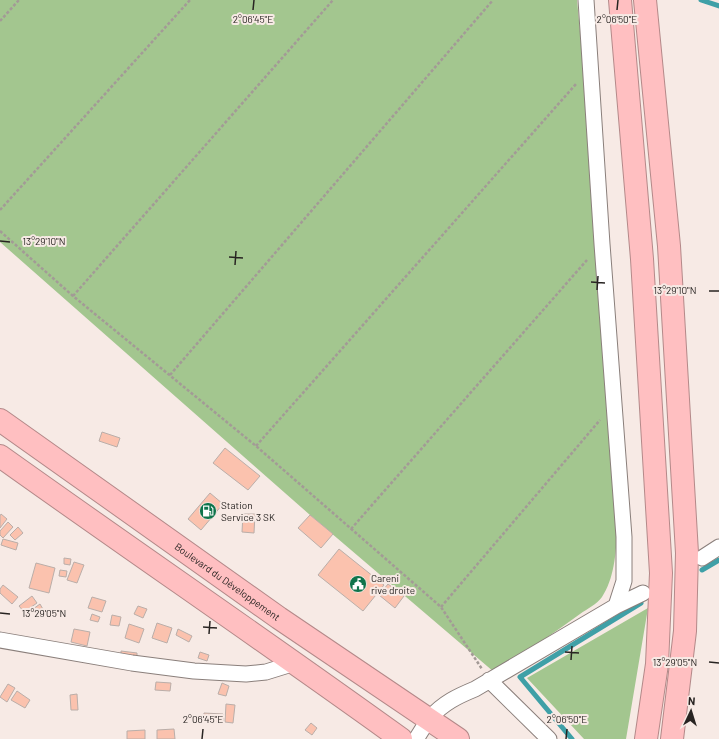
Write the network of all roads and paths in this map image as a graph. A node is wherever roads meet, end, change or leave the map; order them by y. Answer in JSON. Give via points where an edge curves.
{"nodes":[{"id":1,"x":19,"y":0,"type":"edge"},
{"id":2,"x":190,"y":0,"type":"edge"},
{"id":3,"x":333,"y":0,"type":"edge"},
{"id":4,"x":493,"y":0,"type":"edge"},
{"id":5,"x":586,"y":0,"type":"edge"},
{"id":6,"x":620,"y":0,"type":"edge"},
{"id":7,"x":645,"y":1,"type":"edge"},
{"id":8,"x":0,"y":21,"type":"edge"},
{"id":9,"x":590,"y":68,"type":"junction"},
{"id":10,"x":0,"y":210,"type":"edge"},
{"id":11,"x":0,"y":231,"type":"edge"},
{"id":12,"x":602,"y":244,"type":"junction"},
{"id":13,"x":73,"y":296,"type":"junction"},
{"id":14,"x":170,"y":375,"type":"junction"},
{"id":15,"x":614,"y":403,"type":"junction"},
{"id":16,"x":0,"y":420,"type":"edge"},
{"id":17,"x":256,"y":446,"type":"junction"},
{"id":18,"x":0,"y":456,"type":"edge"},
{"id":19,"x":151,"y":526,"type":"junction"},
{"id":20,"x":352,"y":529,"type":"junction"},
{"id":21,"x":719,"y":547,"type":"edge"},
{"id":22,"x":133,"y":551,"type":"junction"},
{"id":23,"x":702,"y":558,"type":"dead end"},
{"id":24,"x":226,"y":580,"type":"junction"},
{"id":25,"x":644,"y":593,"type":"dead end"},
{"id":26,"x":208,"y":604,"type":"junction"},
{"id":27,"x":616,"y":606,"type":"junction"},
{"id":28,"x":441,"y":607,"type":"junction"},
{"id":29,"x":0,"y":640,"type":"edge"},
{"id":30,"x":296,"y":663,"type":"junction"},
{"id":31,"x":489,"y":680,"type":"junction"},
{"id":32,"x":429,"y":719,"type":"junction"},
{"id":33,"x":401,"y":739,"type":"edge"},
{"id":34,"x":416,"y":739,"type":"edge"},
{"id":35,"x":458,"y":739,"type":"edge"},
{"id":36,"x":550,"y":739,"type":"edge"},
{"id":37,"x":646,"y":739,"type":"edge"},
{"id":38,"x":672,"y":739,"type":"edge"}],
"edges":[{"from":1,"to":8,"type":"path"},
{"from":2,"to":10,"type":"path"},
{"from":3,"to":13,"type":"path"},
{"from":4,"to":14,"type":"path"},
{"from":5,"to":9,"type":"street"},
{"from":6,"to":37,"type":"highway","via":[[642,259],[661,574],[657,664]]},
{"from":7,"to":38,"type":"highway","via":[[669,246],[687,553],[685,631]]},
{"from":9,"to":12,"type":"street"},
{"from":9,"to":17,"type":"path"},
{"from":11,"to":13,"type":"path"},
{"from":12,"to":15,"type":"street"},
{"from":12,"to":20,"type":"path"},
{"from":13,"to":14,"type":"path"},
{"from":14,"to":17,"type":"path"},
{"from":15,"to":27,"type":"street","via":[[624,537],[624,581]]},
{"from":15,"to":28,"type":"path"},
{"from":16,"to":19,"type":"highway","name":"Boulevard du Développement"},
{"from":17,"to":20,"type":"path"},
{"from":18,"to":22,"type":"highway"},
{"from":19,"to":22,"type":"highway"},
{"from":19,"to":24,"type":"highway","name":"Boulevard du Développement"},
{"from":20,"to":28,"type":"path"},
{"from":21,"to":23,"type":"street"},
{"from":22,"to":26,"type":"highway"},
{"from":24,"to":26,"type":"highway"},
{"from":24,"to":32,"type":"highway","name":"Boulevard du Développement"},
{"from":25,"to":27,"type":"street"},
{"from":26,"to":30,"type":"highway"},
{"from":27,"to":31,"type":"street"},
{"from":28,"to":31,"type":"path"},
{"from":29,"to":30,"type":"street","via":[[194,671],[246,674],[266,672]]},
{"from":30,"to":33,"type":"highway"},
{"from":31,"to":32,"type":"street","via":[[453,698]]},
{"from":31,"to":36,"type":"street"},
{"from":32,"to":34,"type":"street"},
{"from":32,"to":35,"type":"highway","name":"Boulevard du Développement"}]}
